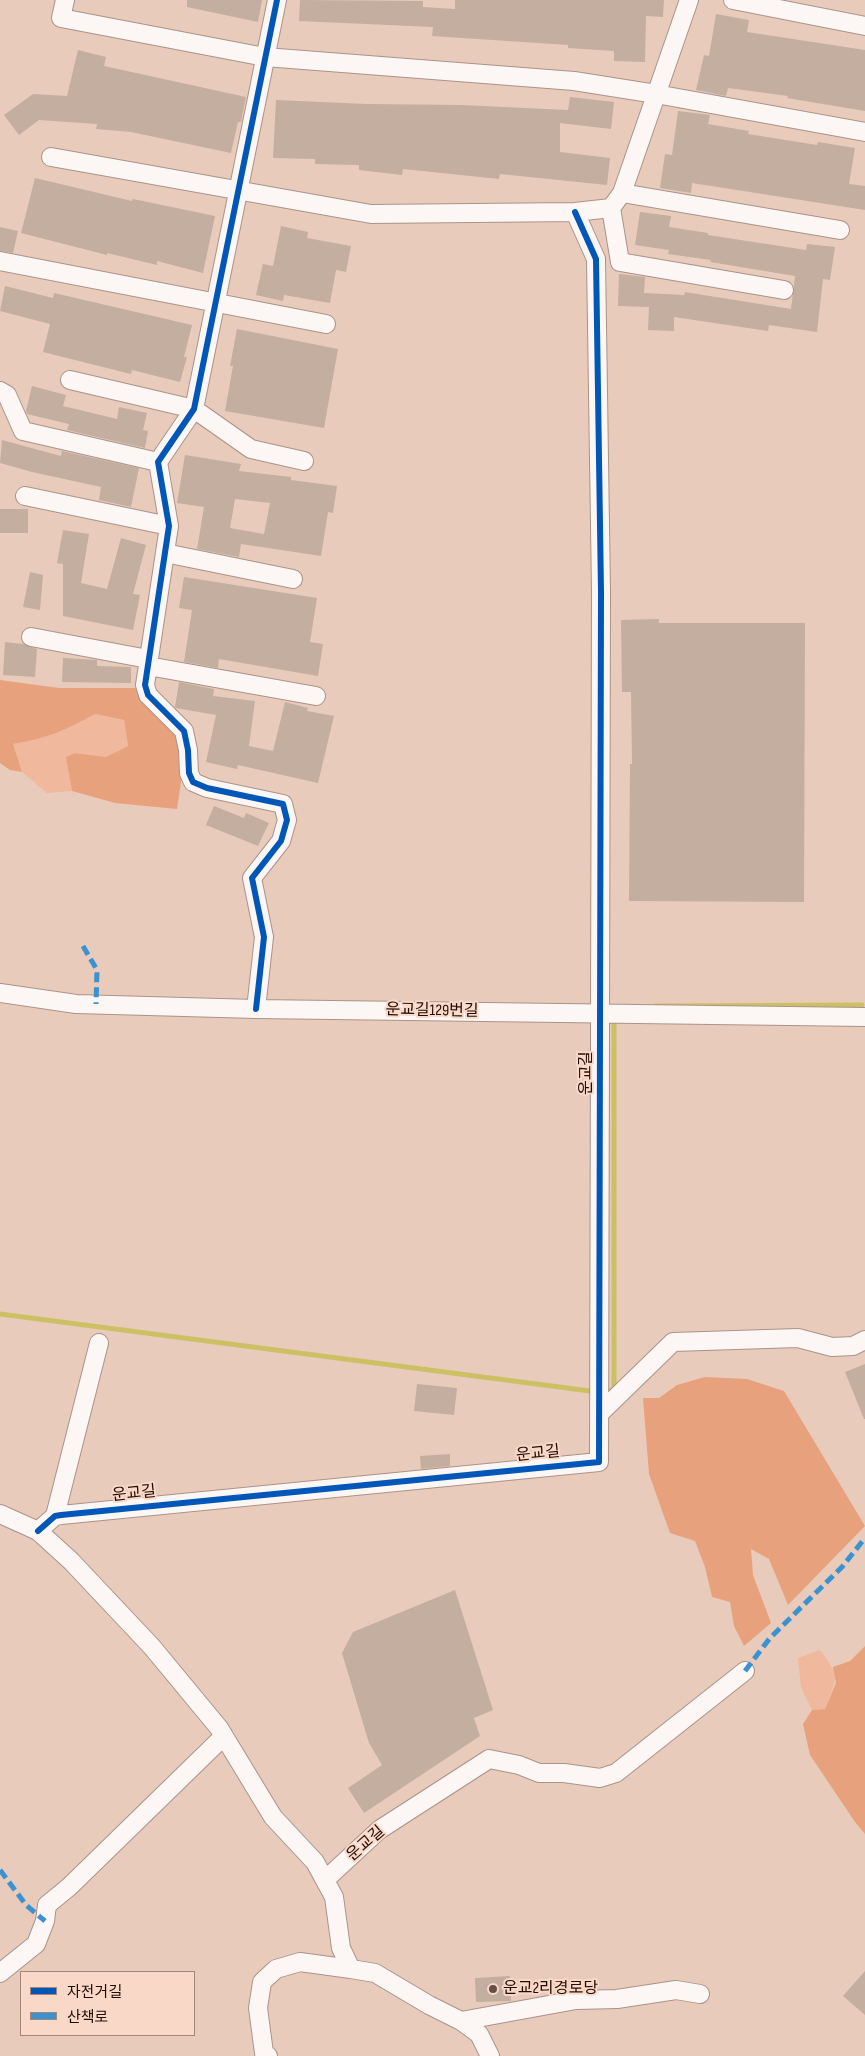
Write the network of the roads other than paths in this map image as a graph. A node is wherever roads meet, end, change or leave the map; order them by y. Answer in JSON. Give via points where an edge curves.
{"nodes":[{"id":1,"x":64,"y":0,"type":"edge"},
{"id":2,"x":277,"y":0,"type":"edge"},
{"id":3,"x":689,"y":0,"type":"edge"},
{"id":4,"x":733,"y":0,"type":"edge"},
{"id":5,"x":865,"y":26,"type":"edge"},
{"id":6,"x":265,"y":57,"type":"junction"},
{"id":7,"x":656,"y":94,"type":"junction"},
{"id":8,"x":865,"y":132,"type":"edge"},
{"id":9,"x":51,"y":157,"type":"dead end"},
{"id":10,"x":238,"y":191,"type":"junction"},
{"id":11,"x":622,"y":193,"type":"junction"},
{"id":12,"x":612,"y":208,"type":"junction"},
{"id":13,"x":575,"y":212,"type":"junction"},
{"id":14,"x":840,"y":230,"type":"dead end"},
{"id":15,"x":0,"y":261,"type":"edge"},
{"id":16,"x":784,"y":290,"type":"dead end"},
{"id":17,"x":215,"y":303,"type":"junction"},
{"id":18,"x":326,"y":324,"type":"dead end"},
{"id":19,"x":70,"y":380,"type":"dead end"},
{"id":20,"x":0,"y":391,"type":"edge"},
{"id":21,"x":194,"y":409,"type":"junction"},
{"id":22,"x":304,"y":461,"type":"dead end"},
{"id":23,"x":158,"y":462,"type":"junction"},
{"id":24,"x":25,"y":496,"type":"dead end"},
{"id":25,"x":170,"y":526,"type":"junction"},
{"id":26,"x":165,"y":553,"type":"junction"},
{"id":27,"x":292,"y":579,"type":"dead end"},
{"id":28,"x":31,"y":637,"type":"dead end"},
{"id":29,"x":148,"y":662,"type":"junction"},
{"id":30,"x":316,"y":696,"type":"dead end"},
{"id":31,"x":0,"y":993,"type":"edge"},
{"id":32,"x":256,"y":1009,"type":"junction"},
{"id":33,"x":601,"y":1013,"type":"junction"},
{"id":34,"x":865,"y":1017,"type":"edge"},
{"id":35,"x":865,"y":1340,"type":"edge"},
{"id":36,"x":99,"y":1343,"type":"dead end"},
{"id":37,"x":598,"y":1414,"type":"junction"},
{"id":38,"x":0,"y":1514,"type":"edge"},
{"id":39,"x":55,"y":1516,"type":"junction"},
{"id":40,"x":38,"y":1531,"type":"junction"},
{"id":41,"x":745,"y":1671,"type":"dead end"},
{"id":42,"x":224,"y":1736,"type":"junction"},
{"id":43,"x":325,"y":1880,"type":"junction"},
{"id":44,"x":351,"y":1969,"type":"junction"},
{"id":45,"x":0,"y":1973,"type":"edge"},
{"id":46,"x":700,"y":1994,"type":"dead end"},
{"id":47,"x":461,"y":2021,"type":"junction"},
{"id":48,"x":268,"y":2056,"type":"edge"},
{"id":49,"x":490,"y":2056,"type":"edge"}],
"edges":[{"from":1,"to":6,"type":"street","via":[[61,18]]},
{"from":2,"to":6,"type":"street"},
{"from":3,"to":7,"type":"street"},
{"from":4,"to":5,"type":"street"},
{"from":6,"to":7,"type":"street","via":[[574,81]]},
{"from":6,"to":10,"type":"street"},
{"from":7,"to":8,"type":"street"},
{"from":7,"to":11,"type":"street"},
{"from":9,"to":10,"type":"street"},
{"from":10,"to":13,"type":"street","via":[[371,214]]},
{"from":10,"to":17,"type":"street"},
{"from":11,"to":12,"type":"street"},
{"from":11,"to":14,"type":"street"},
{"from":12,"to":13,"type":"street"},
{"from":12,"to":16,"type":"street","via":[[620,262]]},
{"from":13,"to":33,"type":"street","name":"운교길","via":[[596,259],[601,592]]},
{"from":15,"to":17,"type":"street"},
{"from":17,"to":18,"type":"street"},
{"from":17,"to":21,"type":"street"},
{"from":19,"to":21,"type":"street"},
{"from":20,"to":23,"type":"street","via":[[7,394],[23,431]]},
{"from":21,"to":22,"type":"street","via":[[251,450]]},
{"from":21,"to":23,"type":"street"},
{"from":23,"to":25,"type":"street"},
{"from":24,"to":25,"type":"street"},
{"from":25,"to":26,"type":"street"},
{"from":26,"to":27,"type":"street"},
{"from":26,"to":29,"type":"street"},
{"from":28,"to":29,"type":"street"},
{"from":29,"to":30,"type":"street"},
{"from":29,"to":32,"type":"street","via":[[144,685],[148,695],[184,731],[189,773],[194,782],[207,788],[283,804],[287,820],[281,842],[252,878],[264,937]]},
{"from":31,"to":32,"type":"street","name":"운교길129번길","via":[[76,1004]]},
{"from":32,"to":33,"type":"street","name":"운교길129번길"},
{"from":33,"to":34,"type":"street","name":"운교길129번길"},
{"from":33,"to":37,"type":"street","name":"운교길"},
{"from":35,"to":37,"type":"street","via":[[854,1346],[832,1347],[798,1338],[673,1342]]},
{"from":36,"to":39,"type":"street"},
{"from":37,"to":39,"type":"street","name":"운교길","via":[[599,1462]]},
{"from":38,"to":40,"type":"street"},
{"from":39,"to":40,"type":"street"},
{"from":40,"to":42,"type":"street","via":[[71,1561],[152,1647]]},
{"from":41,"to":43,"type":"street","name":"운교길","via":[[616,1773],[600,1778],[539,1773],[489,1759],[379,1830]]},
{"from":42,"to":43,"type":"street","via":[[273,1817],[315,1862]]},
{"from":42,"to":45,"type":"street","via":[[70,1887],[47,1905],[36,1944]]},
{"from":43,"to":44,"type":"street","via":[[334,1897],[341,1948]]},
{"from":44,"to":47,"type":"street","via":[[375,1973]]},
{"from":44,"to":48,"type":"street","via":[[300,1962],[276,1969],[262,1982],[258,2008],[264,2053]]},
{"from":46,"to":47,"type":"street","via":[[676,1990],[617,1999],[576,2000]]},
{"from":47,"to":49,"type":"street","via":[[479,2034]]}]}
